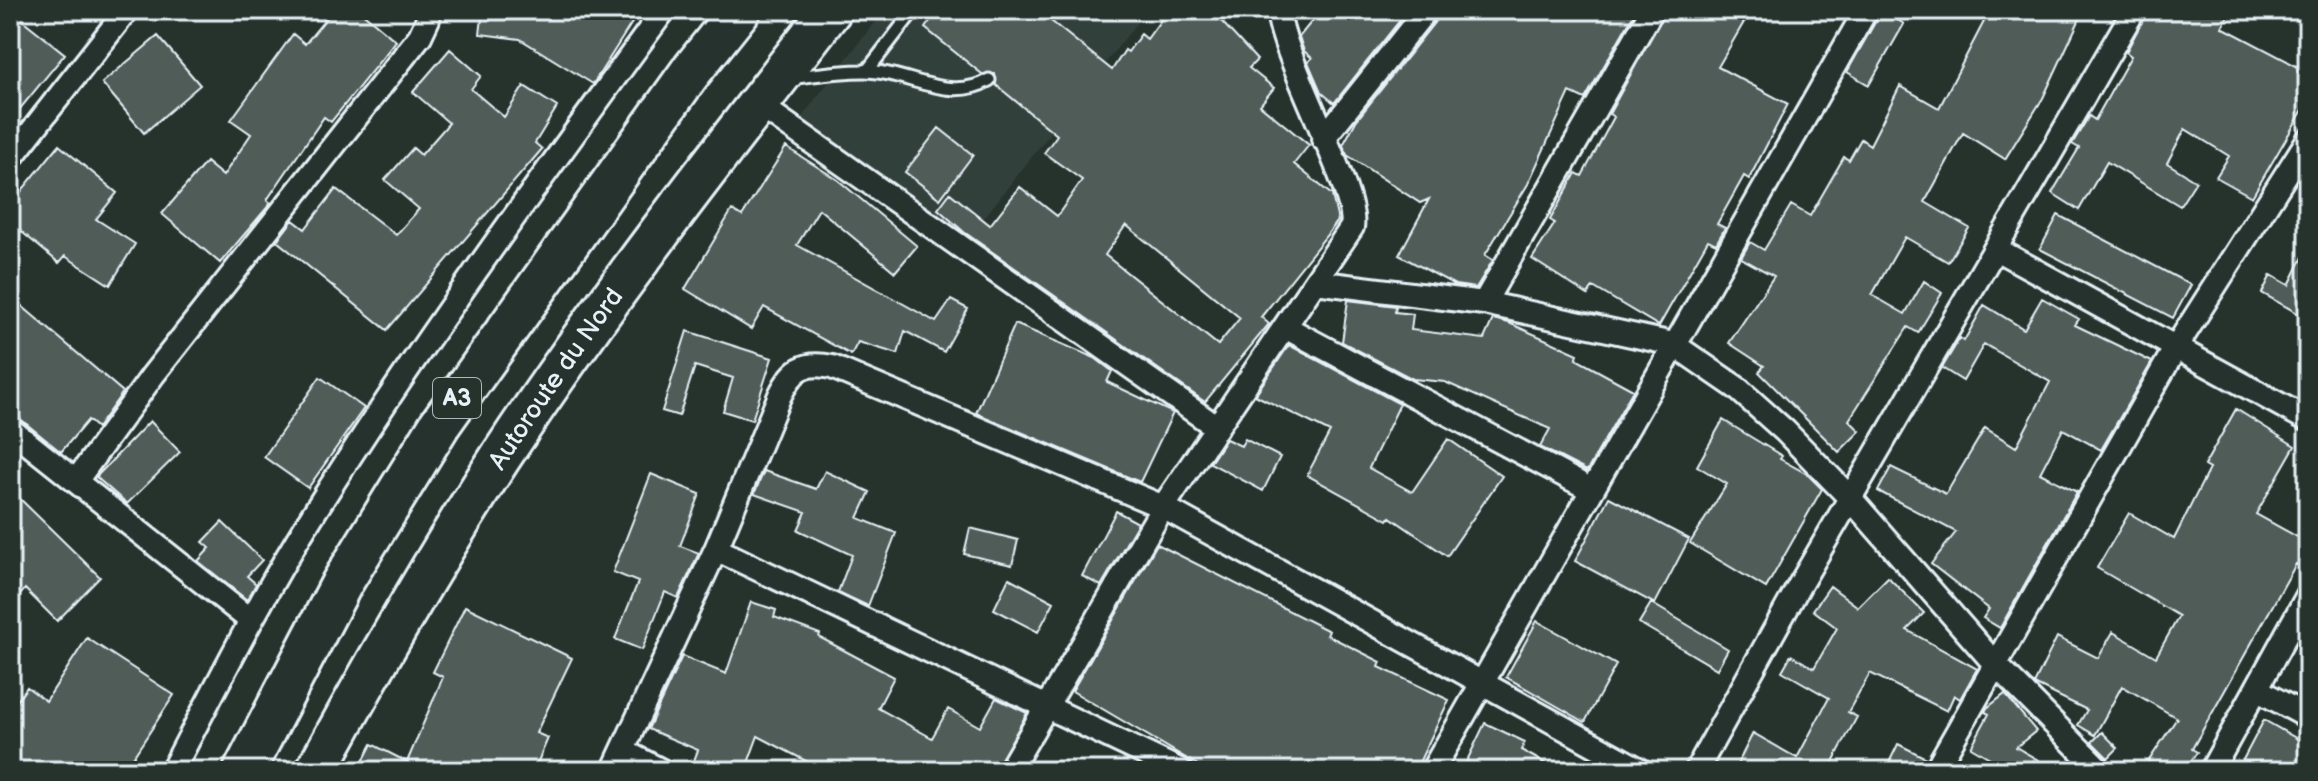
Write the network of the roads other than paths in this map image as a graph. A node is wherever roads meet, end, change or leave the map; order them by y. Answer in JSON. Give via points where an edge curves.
{"nodes":[{"id":1,"x":127,"y":10,"type":"edge"},
{"id":2,"x":427,"y":10,"type":"edge"},
{"id":3,"x":664,"y":10,"type":"edge"},
{"id":4,"x":740,"y":10,"type":"edge"},
{"id":5,"x":831,"y":10,"type":"edge"},
{"id":6,"x":914,"y":10,"type":"edge"},
{"id":7,"x":1278,"y":10,"type":"edge"},
{"id":8,"x":1426,"y":10,"type":"edge"},
{"id":9,"x":1652,"y":10,"type":"edge"},
{"id":10,"x":1866,"y":10,"type":"edge"},
{"id":11,"x":2134,"y":10,"type":"edge"},
{"id":12,"x":867,"y":71,"type":"junction"},
{"id":13,"x":989,"y":80,"type":"dead end"},
{"id":14,"x":768,"y":91,"type":"junction"},
{"id":15,"x":1323,"y":139,"type":"junction"},
{"id":16,"x":2308,"y":140,"type":"edge"},
{"id":17,"x":10,"y":159,"type":"edge"},
{"id":18,"x":1996,"y":249,"type":"junction"},
{"id":19,"x":1315,"y":282,"type":"junction"},
{"id":20,"x":1484,"y":303,"type":"junction"},
{"id":21,"x":1285,"y":327,"type":"junction"},
{"id":22,"x":1673,"y":344,"type":"junction"},
{"id":23,"x":2176,"y":347,"type":"junction"},
{"id":24,"x":2308,"y":420,"type":"edge"},
{"id":25,"x":1215,"y":426,"type":"junction"},
{"id":26,"x":10,"y":429,"type":"edge"},
{"id":27,"x":76,"y":481,"type":"junction"},
{"id":28,"x":1590,"y":489,"type":"junction"},
{"id":29,"x":1851,"y":499,"type":"junction"},
{"id":30,"x":1163,"y":507,"type":"junction"},
{"id":31,"x":716,"y":549,"type":"junction"},
{"id":32,"x":2308,"y":595,"type":"edge"},
{"id":33,"x":250,"y":620,"type":"junction"},
{"id":34,"x":1995,"y":664,"type":"junction"},
{"id":35,"x":1485,"y":681,"type":"junction"},
{"id":36,"x":2258,"y":690,"type":"junction"},
{"id":37,"x":1047,"y":704,"type":"junction"},
{"id":38,"x":2308,"y":717,"type":"edge"},
{"id":39,"x":618,"y":761,"type":"edge"},
{"id":40,"x":172,"y":771,"type":"edge"},
{"id":41,"x":244,"y":771,"type":"edge"},
{"id":42,"x":316,"y":771,"type":"edge"},
{"id":43,"x":662,"y":771,"type":"edge"},
{"id":44,"x":1009,"y":771,"type":"edge"},
{"id":45,"x":1181,"y":771,"type":"edge"},
{"id":46,"x":1432,"y":771,"type":"edge"},
{"id":47,"x":1642,"y":771,"type":"edge"},
{"id":48,"x":1696,"y":771,"type":"edge"},
{"id":49,"x":1935,"y":771,"type":"edge"},
{"id":50,"x":2101,"y":771,"type":"edge"},
{"id":51,"x":2211,"y":771,"type":"edge"}],
"edges":[{"from":1,"to":17,"type":"street"},
{"from":2,"to":27,"type":"street","via":[[420,36],[162,363]]},
{"from":3,"to":33,"type":"street","via":[[409,368]]},
{"from":4,"to":41,"type":"highway","number":"A3","via":[[440,424],[342,583]]},
{"from":5,"to":14,"type":"highway","name":"Autoroute du Nord","number":"A3"},
{"from":6,"to":12,"type":"lane"},
{"from":7,"to":15,"type":"street"},
{"from":8,"to":15,"type":"street"},
{"from":9,"to":20,"type":"street"},
{"from":10,"to":22,"type":"street"},
{"from":11,"to":18,"type":"street"},
{"from":12,"to":13,"type":"lane","via":[[952,90],[972,90]]},
{"from":12,"to":14,"type":"lane"},
{"from":14,"to":25,"type":"street"},
{"from":14,"to":42,"type":"highway","name":"Autoroute du Nord","number":"A3","via":[[631,271],[501,457],[407,608]]},
{"from":15,"to":19,"type":"street","via":[[1354,219]]},
{"from":16,"to":23,"type":"street"},
{"from":18,"to":23,"type":"street"},
{"from":18,"to":29,"type":"street"},
{"from":19,"to":20,"type":"street"},
{"from":19,"to":21,"type":"street"},
{"from":20,"to":22,"type":"street"},
{"from":21,"to":25,"type":"street"},
{"from":21,"to":28,"type":"street"},
{"from":22,"to":28,"type":"street"},
{"from":22,"to":29,"type":"street","via":[[1737,388]]},
{"from":23,"to":24,"type":"street"},
{"from":23,"to":34,"type":"street"},
{"from":25,"to":30,"type":"street"},
{"from":26,"to":27,"type":"street"},
{"from":27,"to":33,"type":"street"},
{"from":28,"to":35,"type":"street"},
{"from":29,"to":34,"type":"street"},
{"from":29,"to":48,"type":"street"},
{"from":30,"to":31,"type":"street","via":[[813,363],[788,379]]},
{"from":30,"to":35,"type":"street"},
{"from":30,"to":37,"type":"street"},
{"from":31,"to":37,"type":"street"},
{"from":31,"to":39,"type":"street"},
{"from":32,"to":36,"type":"street"},
{"from":33,"to":40,"type":"street"},
{"from":34,"to":49,"type":"street"},
{"from":34,"to":50,"type":"street"},
{"from":35,"to":46,"type":"street"},
{"from":35,"to":47,"type":"street"},
{"from":36,"to":38,"type":"street"},
{"from":36,"to":51,"type":"street"},
{"from":37,"to":44,"type":"street"},
{"from":37,"to":45,"type":"street"},
{"from":39,"to":43,"type":"street"}]}
